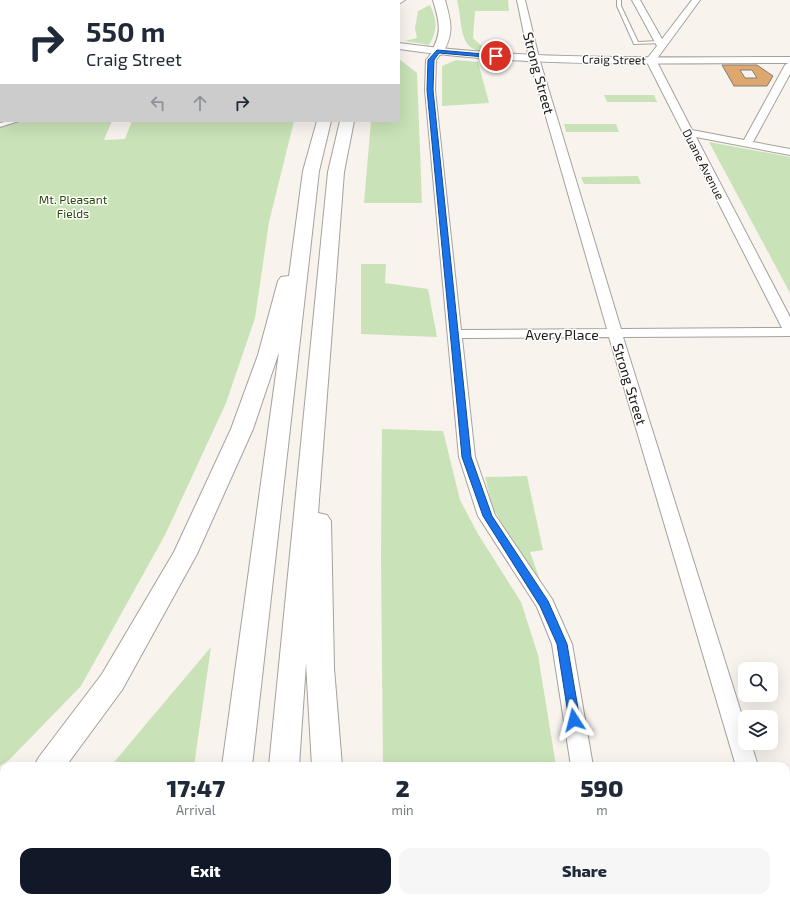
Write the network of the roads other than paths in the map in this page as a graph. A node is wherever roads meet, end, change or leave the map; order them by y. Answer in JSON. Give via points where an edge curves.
{"nodes":[{"id":1,"x":439,"y":0,"type":"edge"},
{"id":2,"x":521,"y":0,"type":"edge"},
{"id":3,"x":619,"y":0,"type":"edge"},
{"id":4,"x":636,"y":0,"type":"edge"},
{"id":5,"x":696,"y":0,"type":"edge"},
{"id":6,"x":660,"y":44,"type":"junction"},
{"id":7,"x":400,"y":46,"type":"edge"},
{"id":8,"x":437,"y":52,"type":"junction"},
{"id":9,"x":534,"y":58,"type":"junction"},
{"id":10,"x":651,"y":60,"type":"junction"},
{"id":11,"x":790,"y":60,"type":"edge"},
{"id":12,"x":790,"y":65,"type":"edge"},
{"id":13,"x":12,"y":122,"type":"edge"},
{"id":14,"x":324,"y":122,"type":"edge"},
{"id":15,"x":347,"y":122,"type":"edge"},
{"id":16,"x":0,"y":125,"type":"edge"},
{"id":17,"x":688,"y":132,"type":"junction"},
{"id":18,"x":747,"y":143,"type":"junction"},
{"id":19,"x":790,"y":152,"type":"edge"},
{"id":20,"x":303,"y":236,"type":"junction"},
{"id":21,"x":776,"y":303,"type":"junction"},
{"id":22,"x":790,"y":307,"type":"edge"},
{"id":23,"x":790,"y":331,"type":"edge"},
{"id":24,"x":615,"y":333,"type":"junction"},
{"id":25,"x":454,"y":334,"type":"junction"},
{"id":26,"x":318,"y":373,"type":"junction"},
{"id":27,"x":52,"y":762,"type":"edge"},
{"id":28,"x":237,"y":762,"type":"edge"},
{"id":29,"x":284,"y":762,"type":"edge"},
{"id":30,"x":327,"y":762,"type":"edge"},
{"id":31,"x":581,"y":762,"type":"edge"},
{"id":32,"x":746,"y":762,"type":"edge"}],
"edges":[{"from":1,"to":8,"type":"highway","via":[[447,30]]},
{"from":2,"to":9,"type":"street","name":"Strong Street"},
{"from":3,"to":6,"type":"lane","via":[[619,6],[636,43]]},
{"from":4,"to":6,"type":"street"},
{"from":5,"to":6,"type":"street"},
{"from":6,"to":10,"type":"street"},
{"from":7,"to":8,"type":"street","name":"Craig Street"},
{"from":8,"to":9,"type":"street","name":"Craig Street"},
{"from":8,"to":25,"type":"street","via":[[431,60],[430,90]]},
{"from":9,"to":10,"type":"street","name":"Craig Street"},
{"from":9,"to":24,"type":"street","name":"Strong Street"},
{"from":10,"to":11,"type":"street","name":"Craig Street"},
{"from":10,"to":17,"type":"street","name":"Duane Avenue"},
{"from":12,"to":18,"type":"street"},
{"from":13,"to":16,"type":"lane"},
{"from":14,"to":20,"type":"highway","via":[[311,172]]},
{"from":15,"to":26,"type":"highway","via":[[336,172]]},
{"from":17,"to":18,"type":"street"},
{"from":17,"to":21,"type":"street","name":"Duane Avenue"},
{"from":18,"to":19,"type":"street"},
{"from":20,"to":27,"type":"highway","via":[[282,296],[268,355],[242,429],[185,554],[112,682]]},
{"from":20,"to":28,"type":"highway"},
{"from":21,"to":22,"type":"street"},
{"from":21,"to":23,"type":"street","name":"Duane Avenue"},
{"from":23,"to":24,"type":"street","name":"Avery Place"},
{"from":24,"to":25,"type":"street","name":"Avery Place"},
{"from":24,"to":32,"type":"street","name":"Strong Street"},
{"from":25,"to":31,"type":"street","via":[[467,457],[488,516],[545,604],[562,644]]},
{"from":26,"to":29,"type":"highway"},
{"from":26,"to":30,"type":"highway","via":[[319,625]]}]}
